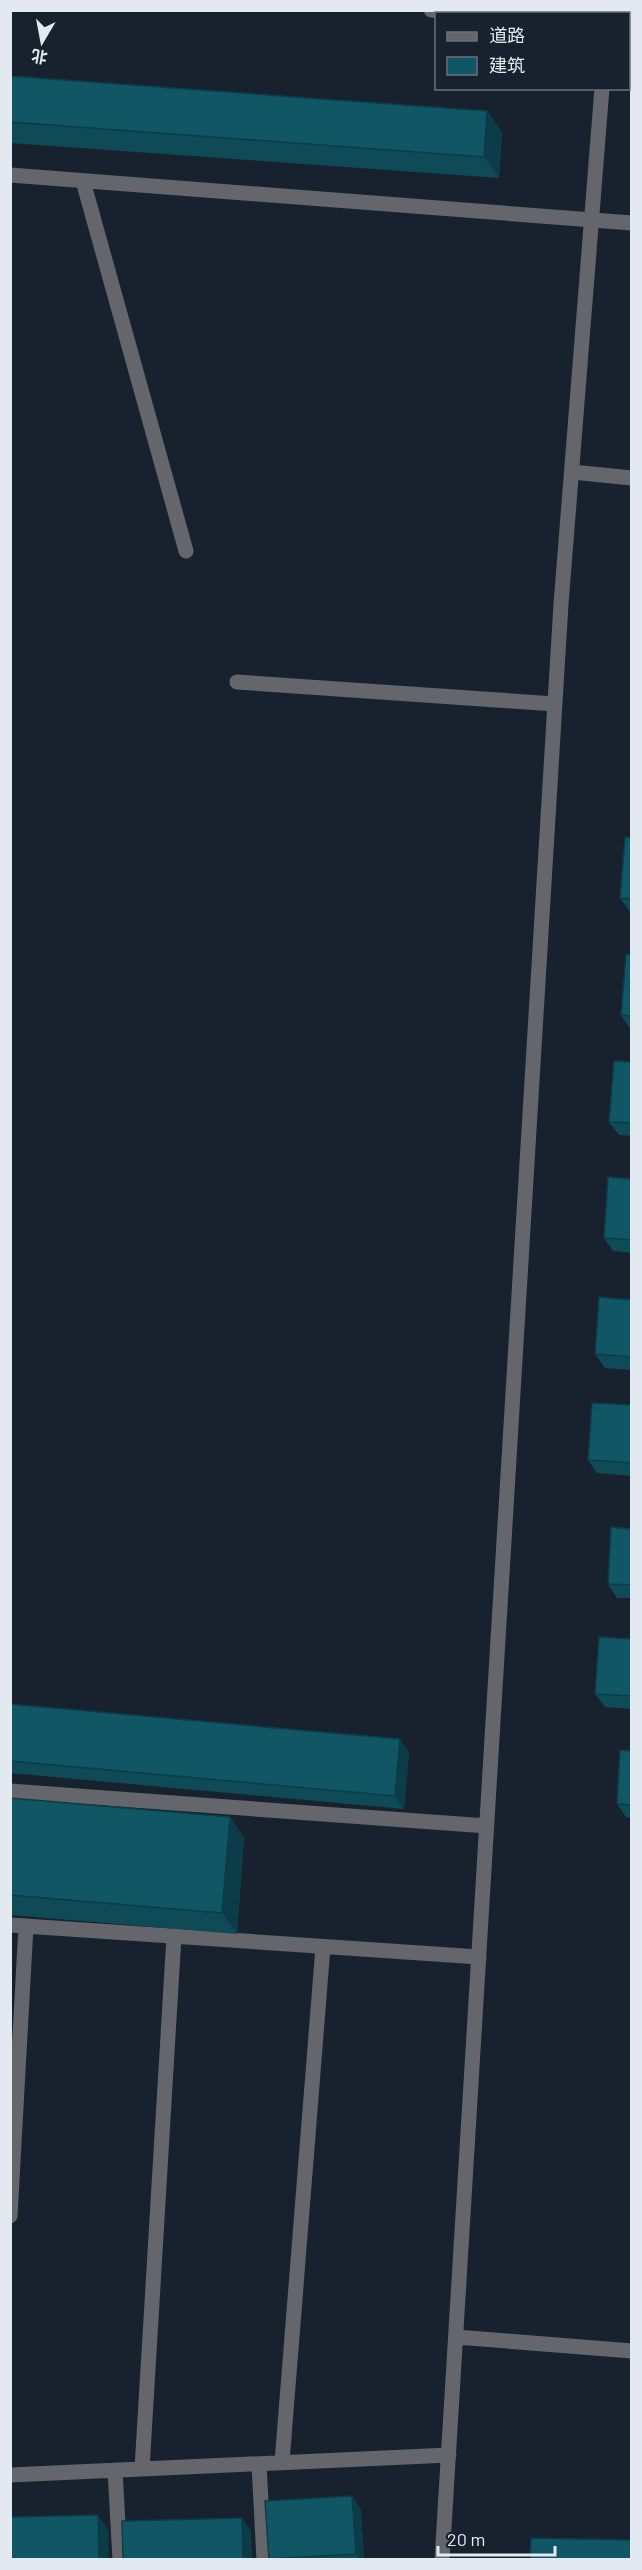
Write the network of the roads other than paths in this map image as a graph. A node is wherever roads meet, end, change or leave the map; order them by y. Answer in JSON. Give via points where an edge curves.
{"nodes":[{"id":1,"x":431,"y":10,"type":"edge"},
{"id":2,"x":453,"y":12,"type":"edge"},
{"id":3,"x":602,"y":90,"type":"edge"},
{"id":4,"x":10,"y":175,"type":"edge"},
{"id":5,"x":83,"y":180,"type":"junction"},
{"id":6,"x":592,"y":218,"type":"junction"},
{"id":7,"x":632,"y":223,"type":"edge"},
{"id":8,"x":572,"y":472,"type":"junction"},
{"id":9,"x":632,"y":478,"type":"edge"},
{"id":10,"x":186,"y":551,"type":"dead end"},
{"id":11,"x":237,"y":682,"type":"dead end"},
{"id":12,"x":555,"y":704,"type":"junction"},
{"id":13,"x":10,"y":1791,"type":"edge"},
{"id":14,"x":487,"y":1826,"type":"junction"},
{"id":15,"x":18,"y":1925,"type":"edge"},
{"id":16,"x":174,"y":1936,"type":"junction"},
{"id":17,"x":323,"y":1947,"type":"junction"},
{"id":18,"x":479,"y":1957,"type":"junction"},
{"id":19,"x":10,"y":2216,"type":"edge"},
{"id":20,"x":456,"y":2337,"type":"junction"},
{"id":21,"x":632,"y":2351,"type":"edge"},
{"id":22,"x":449,"y":2455,"type":"junction"},
{"id":23,"x":282,"y":2462,"type":"junction"},
{"id":24,"x":259,"y":2464,"type":"junction"},
{"id":25,"x":142,"y":2469,"type":"junction"},
{"id":26,"x":115,"y":2470,"type":"junction"},
{"id":27,"x":10,"y":2475,"type":"edge"},
{"id":28,"x":120,"y":2559,"type":"edge"},
{"id":29,"x":264,"y":2559,"type":"edge"},
{"id":30,"x":442,"y":2559,"type":"edge"}],
"edges":[{"from":1,"to":2,"type":"street"},
{"from":3,"to":6,"type":"street"},
{"from":4,"to":5,"type":"street"},
{"from":5,"to":6,"type":"street"},
{"from":5,"to":10,"type":"street"},
{"from":6,"to":7,"type":"street"},
{"from":6,"to":8,"type":"street"},
{"from":8,"to":9,"type":"street"},
{"from":8,"to":12,"type":"street"},
{"from":11,"to":12,"type":"street"},
{"from":12,"to":14,"type":"street"},
{"from":13,"to":14,"type":"street"},
{"from":14,"to":18,"type":"street"},
{"from":15,"to":16,"type":"street"},
{"from":15,"to":19,"type":"street"},
{"from":16,"to":17,"type":"street"},
{"from":16,"to":25,"type":"street"},
{"from":17,"to":18,"type":"street"},
{"from":17,"to":23,"type":"street"},
{"from":18,"to":20,"type":"street"},
{"from":20,"to":21,"type":"street"},
{"from":20,"to":22,"type":"street"},
{"from":22,"to":23,"type":"street"},
{"from":22,"to":30,"type":"street"},
{"from":23,"to":24,"type":"street"},
{"from":24,"to":25,"type":"street"},
{"from":24,"to":29,"type":"street"},
{"from":25,"to":26,"type":"street"},
{"from":26,"to":27,"type":"street"},
{"from":26,"to":28,"type":"street"}]}
